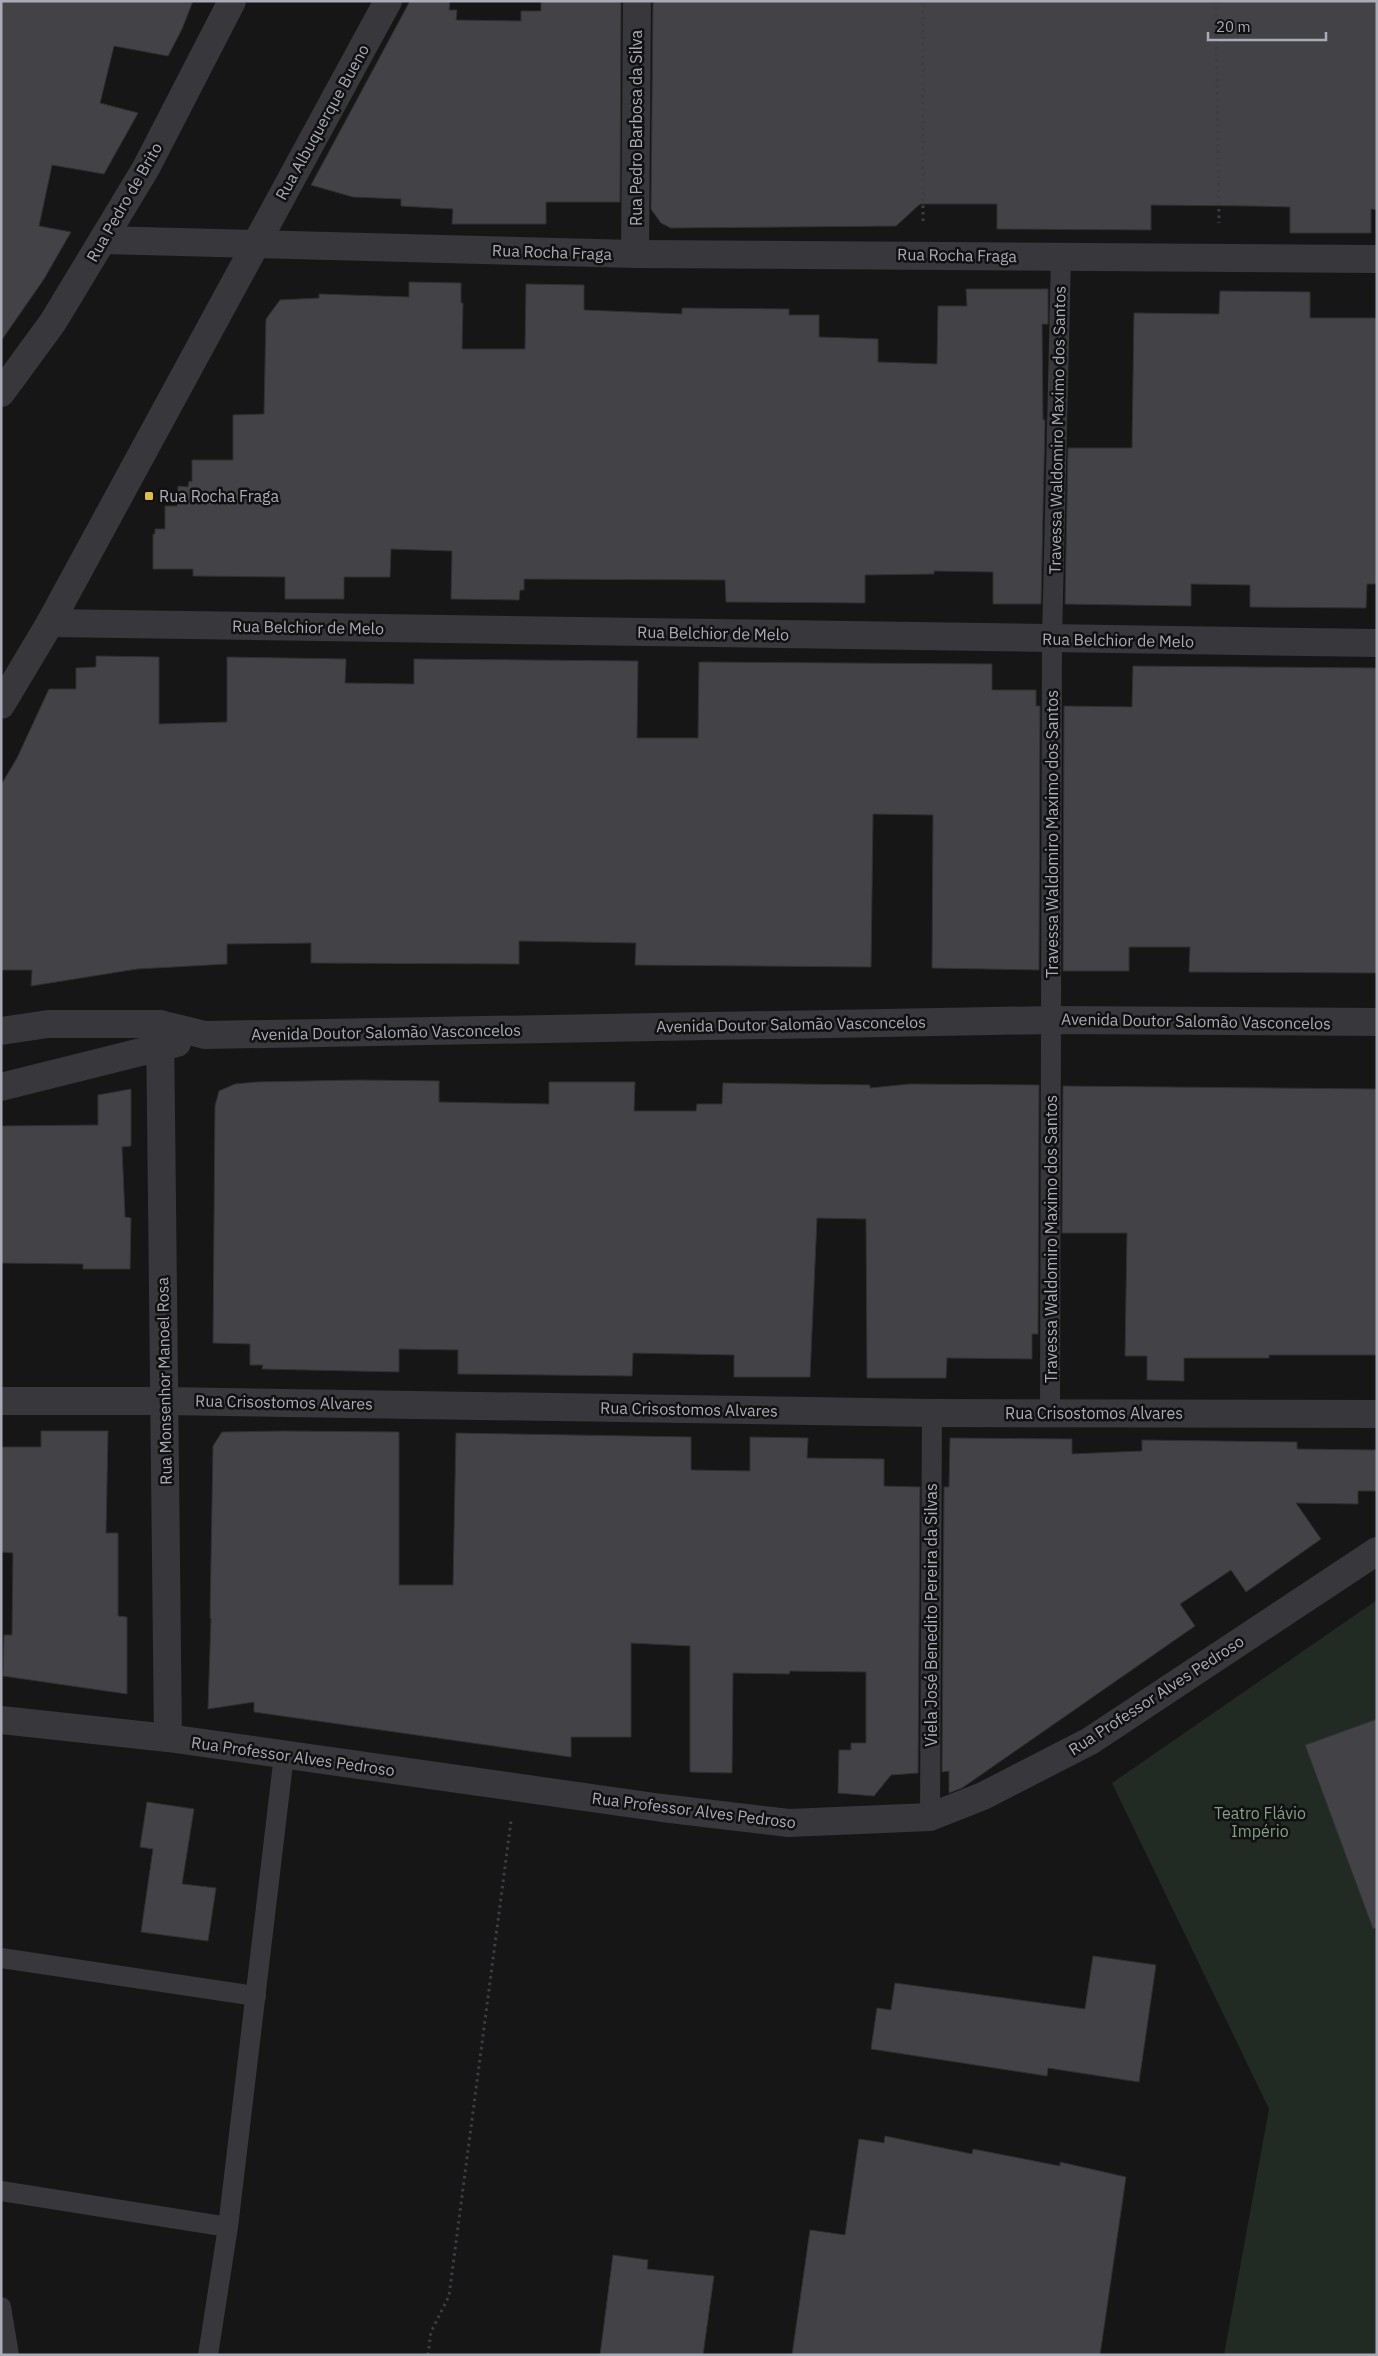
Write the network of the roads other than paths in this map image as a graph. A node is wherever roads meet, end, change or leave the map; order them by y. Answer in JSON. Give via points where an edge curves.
{"nodes":[{"id":1,"x":232,"y":1,"type":"edge"},
{"id":2,"x":388,"y":1,"type":"edge"},
{"id":3,"x":637,"y":1,"type":"edge"},
{"id":4,"x":103,"y":240,"type":"junction"},
{"id":5,"x":256,"y":243,"type":"junction"},
{"id":6,"x":635,"y":254,"type":"junction"},
{"id":7,"x":1061,"y":256,"type":"junction"},
{"id":8,"x":1377,"y":259,"type":"edge"},
{"id":9,"x":1,"y":393,"type":"edge"},
{"id":10,"x":50,"y":623,"type":"junction"},
{"id":11,"x":1052,"y":639,"type":"junction"},
{"id":12,"x":1377,"y":643,"type":"edge"},
{"id":13,"x":1,"y":706,"type":"edge"},
{"id":14,"x":1052,"y":1020,"type":"junction"},
{"id":15,"x":1377,"y":1022,"type":"edge"},
{"id":16,"x":1,"y":1031,"type":"edge"},
{"id":17,"x":160,"y":1036,"type":"junction"},
{"id":18,"x":1,"y":1087,"type":"edge"},
{"id":19,"x":164,"y":1400,"type":"junction"},
{"id":20,"x":1,"y":1401,"type":"edge"},
{"id":21,"x":932,"y":1413,"type":"junction"},
{"id":22,"x":1050,"y":1413,"type":"junction"},
{"id":23,"x":1377,"y":1414,"type":"edge"},
{"id":24,"x":1377,"y":1551,"type":"edge"},
{"id":25,"x":1,"y":1720,"type":"edge"},
{"id":26,"x":168,"y":1738,"type":"junction"},
{"id":27,"x":284,"y":1755,"type":"junction"},
{"id":28,"x":930,"y":1817,"type":"junction"},
{"id":29,"x":1,"y":1958,"type":"edge"},
{"id":30,"x":256,"y":1996,"type":"junction"},
{"id":31,"x":1,"y":2191,"type":"edge"},
{"id":32,"x":228,"y":2227,"type":"junction"},
{"id":33,"x":1,"y":2307,"type":"edge"},
{"id":34,"x":9,"y":2355,"type":"edge"},
{"id":35,"x":208,"y":2355,"type":"edge"}],
"edges":[{"from":1,"to":4,"type":"street","name":"Rua Pedro de Brito","via":[[146,168]]},
{"from":2,"to":5,"type":"street","name":"Rua Albuquerque Bueno"},
{"from":3,"to":6,"type":"street","name":"Rua Pedro Barbosa da Silva"},
{"from":4,"to":5,"type":"street","name":"Rua Rocha Fraga"},
{"from":4,"to":9,"type":"street","name":"Rua Pedro de Brito","via":[[53,322]]},
{"from":5,"to":6,"type":"street","name":"Rua Rocha Fraga"},
{"from":5,"to":10,"type":"street"},
{"from":6,"to":7,"type":"street","name":"Rua Rocha Fraga"},
{"from":7,"to":8,"type":"street","name":"Rua Rocha Fraga"},
{"from":7,"to":11,"type":"lane","name":"Travessa Waldomiro Maximo dos Santos"},
{"from":10,"to":11,"type":"street","name":"Rua Belchior de Melo"},
{"from":10,"to":13,"type":"street"},
{"from":11,"to":12,"type":"street","name":"Rua Belchior de Melo"},
{"from":11,"to":14,"type":"lane","name":"Travessa Waldomiro Maximo dos Santos"},
{"from":14,"to":15,"type":"street","name":"Avenida Doutor Salomão Vasconcelos"},
{"from":14,"to":17,"type":"street","name":"Avenida Doutor Salomão Vasconcelos"},
{"from":14,"to":22,"type":"lane","name":"Travessa Waldomiro Maximo dos Santos"},
{"from":16,"to":17,"type":"street","name":"Avenida Doutor Salomão Vasconcelos","via":[[48,1024]]},
{"from":17,"to":18,"type":"street","name":"Avenida Doutor Salomão Vasconcelos"},
{"from":17,"to":19,"type":"street","name":"Rua Monsenhor Manoel Rosa"},
{"from":19,"to":20,"type":"street","name":"Rua Crisostomos Alvares"},
{"from":19,"to":21,"type":"street","name":"Rua Crisostomos Alvares"},
{"from":19,"to":26,"type":"street","name":"Rua Monsenhor Manoel Rosa"},
{"from":21,"to":22,"type":"street","name":"Rua Crisostomos Alvares"},
{"from":21,"to":28,"type":"lane","name":"Viela José Benedito Pereira da Silvas"},
{"from":22,"to":23,"type":"street","name":"Rua Crisostomos Alvares"},
{"from":24,"to":28,"type":"street","name":"Rua Professor Alves Pedroso","via":[[1090,1741],[984,1796]]},
{"from":25,"to":26,"type":"street","name":"Rua Professor Alves Pedroso"},
{"from":26,"to":27,"type":"street","name":"Rua Professor Alves Pedroso"},
{"from":27,"to":28,"type":"street","name":"Rua Professor Alves Pedroso","via":[[789,1823]]},
{"from":27,"to":30,"type":"lane"},
{"from":29,"to":30,"type":"lane"},
{"from":30,"to":32,"type":"lane"},
{"from":31,"to":32,"type":"lane"},
{"from":32,"to":35,"type":"lane"},
{"from":33,"to":34,"type":"lane"}]}
